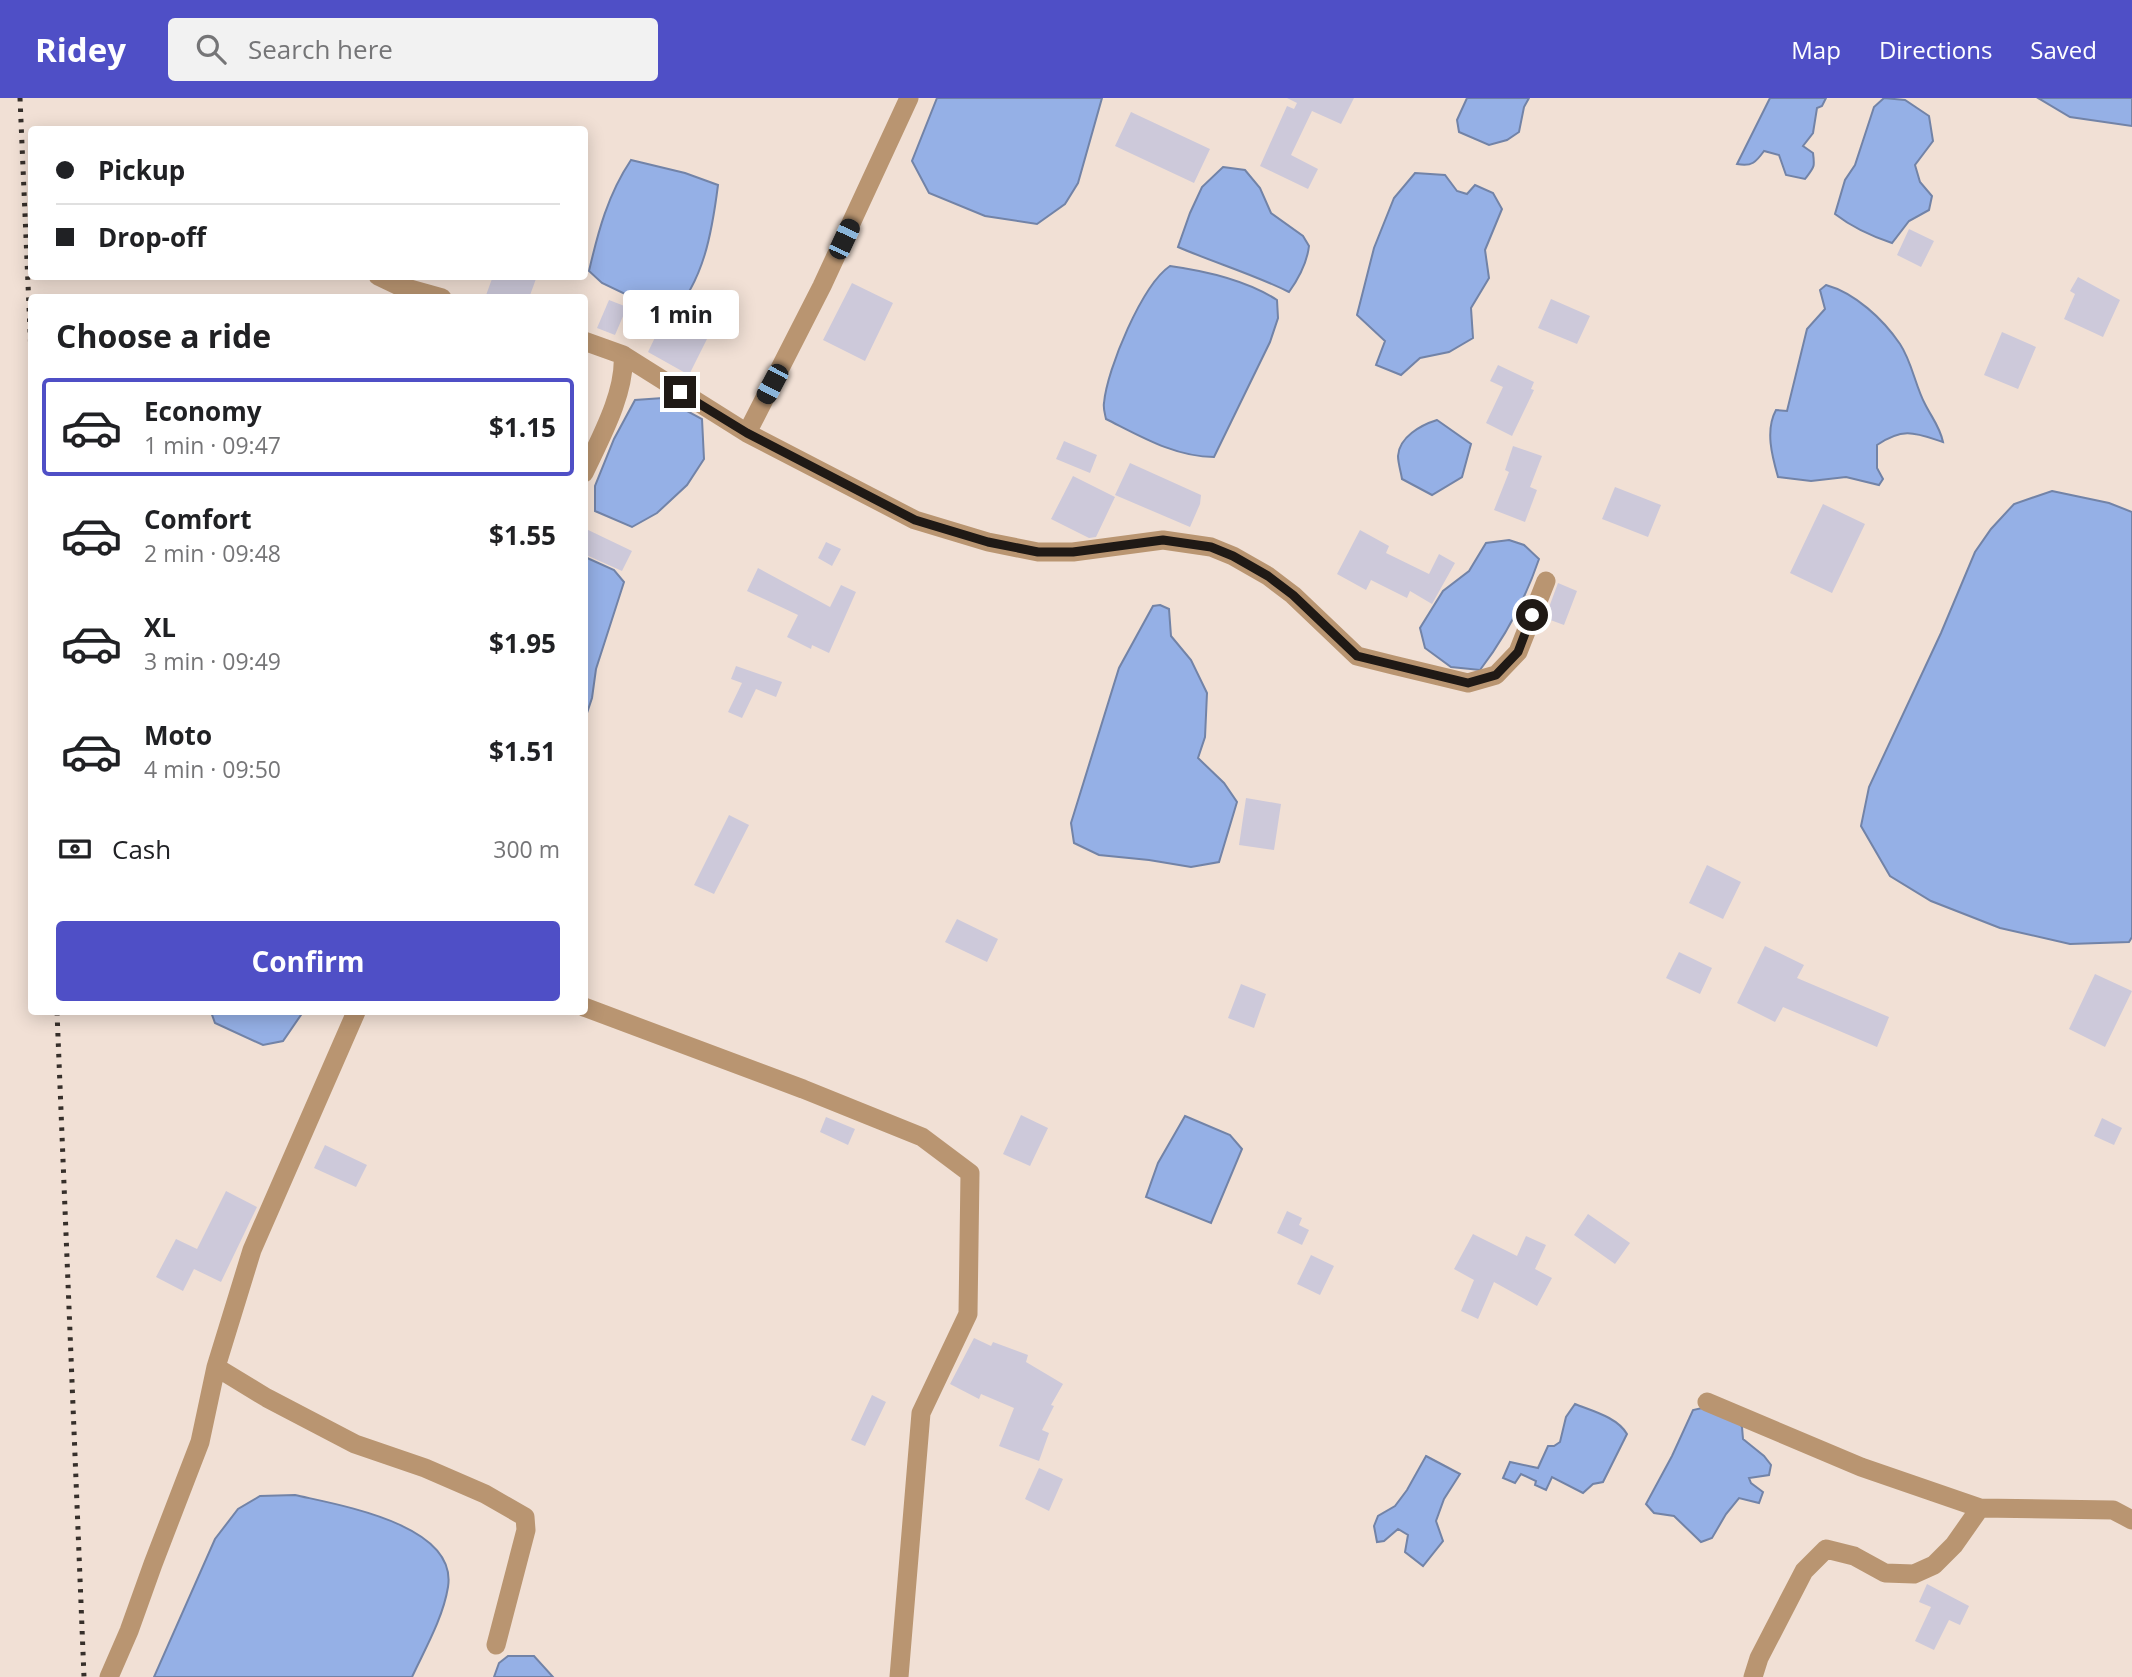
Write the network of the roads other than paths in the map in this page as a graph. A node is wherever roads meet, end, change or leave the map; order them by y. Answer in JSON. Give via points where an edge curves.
{"nodes":[{"id":1,"x":909,"y":98,"type":"edge"},
{"id":2,"x":386,"y":280,"type":"edge"},
{"id":3,"x":428,"y":294,"type":"edge"},
{"id":4,"x":588,"y":342,"type":"edge"},
{"id":5,"x":623,"y":355,"type":"junction"},
{"id":6,"x":747,"y":433,"type":"junction"},
{"id":7,"x":588,"y":464,"type":"edge"},
{"id":8,"x":1546,"y":581,"type":"dead end"},
{"id":9,"x":588,"y":1008,"type":"edge"},
{"id":10,"x":355,"y":1015,"type":"edge"},
{"id":11,"x":216,"y":1367,"type":"junction"},
{"id":12,"x":1707,"y":1402,"type":"dead end"},
{"id":13,"x":1980,"y":1508,"type":"junction"},
{"id":14,"x":2132,"y":1520,"type":"edge"},
{"id":15,"x":496,"y":1646,"type":"dead end"},
{"id":16,"x":109,"y":1677,"type":"edge"},
{"id":17,"x":899,"y":1677,"type":"edge"},
{"id":18,"x":1753,"y":1677,"type":"edge"}],
"edges":[{"from":1,"to":6,"type":"street","via":[[822,286]]},
{"from":2,"to":3,"type":"street"},
{"from":4,"to":5,"type":"street"},
{"from":5,"to":6,"type":"street"},
{"from":5,"to":7,"type":"street","via":[[624,369],[607,424]]},
{"from":6,"to":8,"type":"street","via":[[915,520],[988,542],[1038,552],[1163,540],[1211,547],[1268,576],[1357,656],[1468,683],[1496,675],[1518,652]]},
{"from":9,"to":17,"type":"street","via":[[922,1137],[970,1173],[968,1314],[921,1413]]},
{"from":10,"to":11,"type":"street","via":[[253,1250]]},
{"from":11,"to":15,"type":"street","via":[[355,1444],[425,1468],[525,1517],[526,1530]]},
{"from":11,"to":16,"type":"street","via":[[200,1443]]},
{"from":12,"to":13,"type":"street","via":[[1861,1467]]},
{"from":13,"to":14,"type":"street","via":[[2113,1510]]},
{"from":13,"to":18,"type":"street","via":[[1934,1565],[1914,1574],[1885,1573],[1854,1556],[1826,1549],[1804,1570]]}]}
